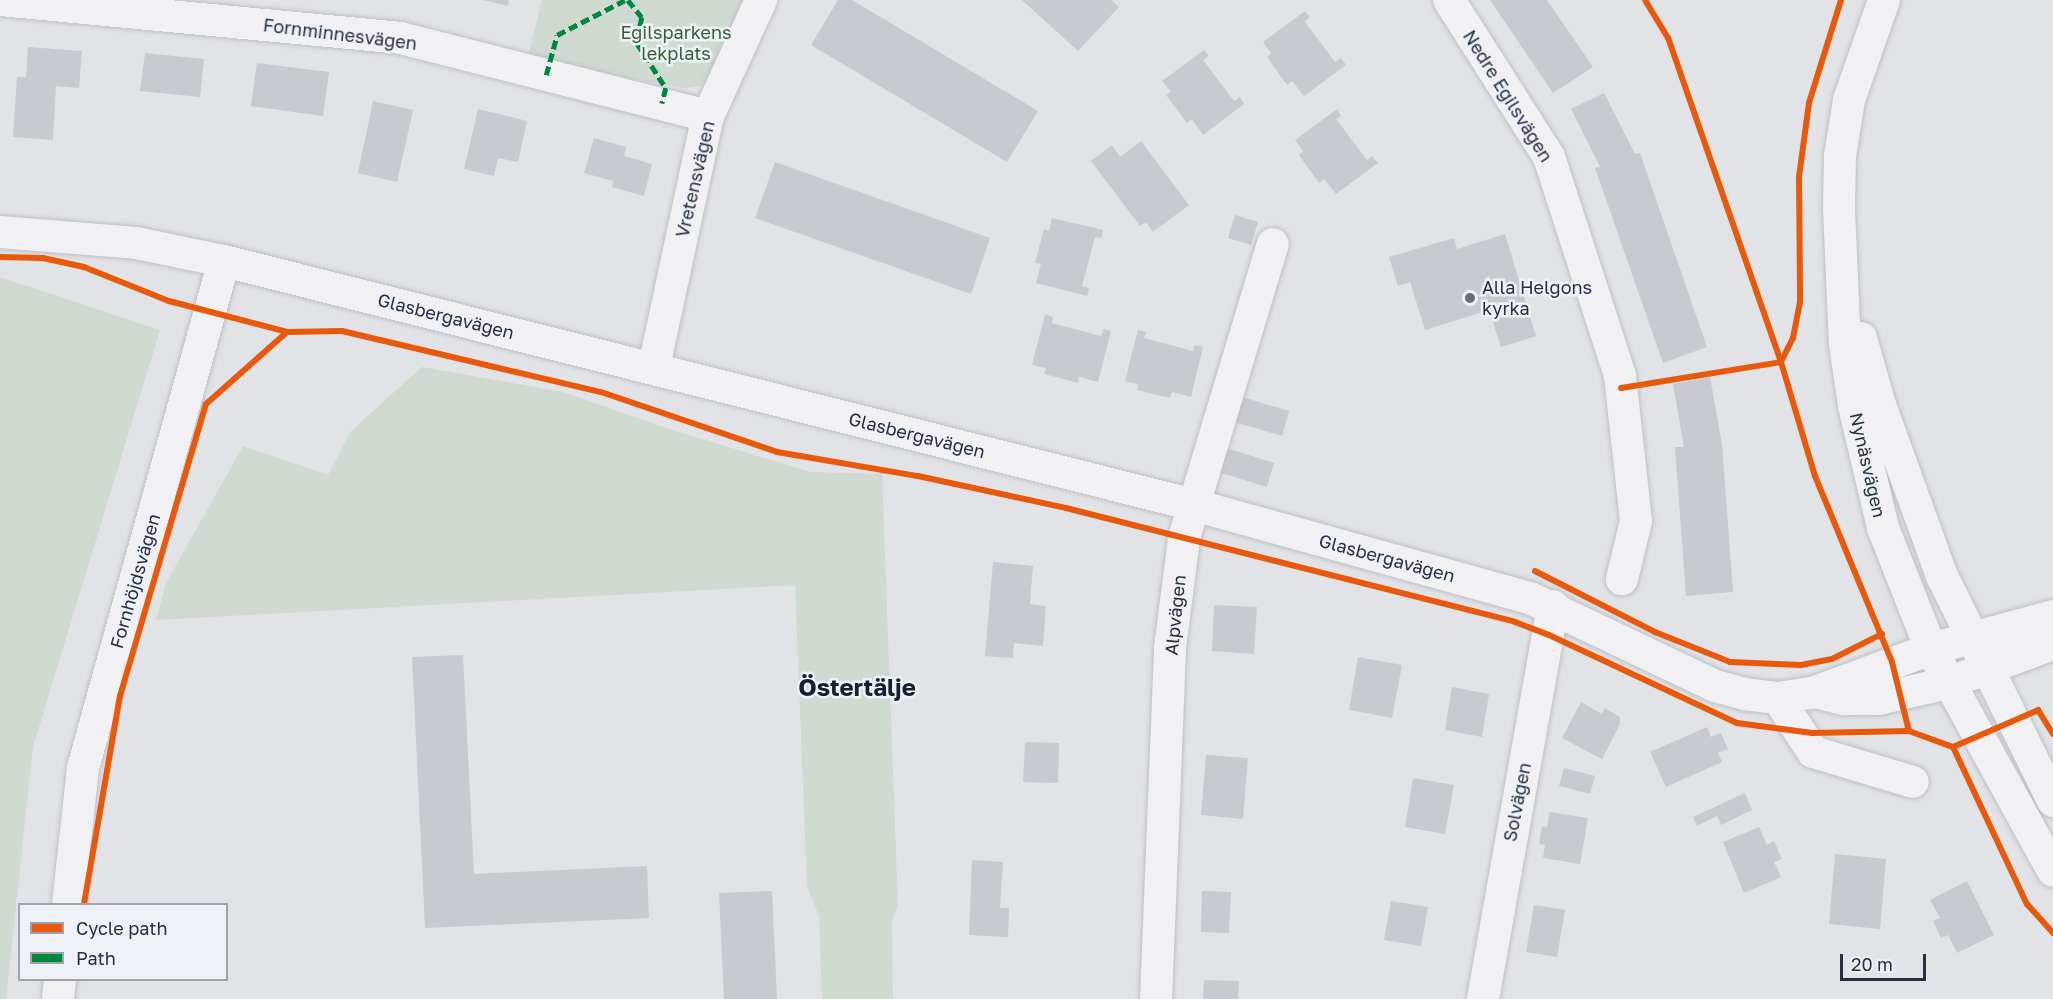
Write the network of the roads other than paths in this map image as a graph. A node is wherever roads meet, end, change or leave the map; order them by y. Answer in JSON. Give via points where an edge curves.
{"nodes":[{"id":1,"x":0,"y":0,"type":"edge"},
{"id":2,"x":762,"y":0,"type":"edge"},
{"id":3,"x":1449,"y":0,"type":"edge"},
{"id":4,"x":1884,"y":0,"type":"edge"},
{"id":5,"x":708,"y":116,"type":"junction"},
{"id":6,"x":0,"y":232,"type":"edge"},
{"id":7,"x":1274,"y":244,"type":"dead end"},
{"id":8,"x":224,"y":261,"type":"junction"},
{"id":9,"x":1842,"y":273,"type":"junction"},
{"id":10,"x":654,"y":367,"type":"junction"},
{"id":11,"x":1194,"y":505,"type":"junction"},
{"id":12,"x":1622,"y":579,"type":"dead end"},
{"id":13,"x":1553,"y":606,"type":"junction"},
{"id":14,"x":2053,"y":616,"type":"edge"},
{"id":15,"x":1973,"y":636,"type":"junction"},
{"id":16,"x":2053,"y":644,"type":"edge"},
{"id":17,"x":1931,"y":649,"type":"junction"},
{"id":18,"x":1989,"y":670,"type":"junction"},
{"id":19,"x":1948,"y":683,"type":"junction"},
{"id":20,"x":1815,"y":692,"type":"junction"},
{"id":21,"x":1778,"y":698,"type":"junction"},
{"id":22,"x":1913,"y":782,"type":"dead end"},
{"id":23,"x":2053,"y":801,"type":"edge"},
{"id":24,"x":2053,"y":871,"type":"edge"},
{"id":25,"x":68,"y":903,"type":"edge"},
{"id":26,"x":60,"y":981,"type":"edge"},
{"id":27,"x":58,"y":999,"type":"edge"},
{"id":28,"x":1156,"y":999,"type":"edge"},
{"id":29,"x":1483,"y":999,"type":"edge"}],
"edges":[{"from":1,"to":5,"type":"street","name":"Fornminnesvägen","via":[[400,38]]},
{"from":2,"to":5,"type":"street","name":"Vretensvägen"},
{"from":3,"to":12,"type":"street","name":"Nedre Egilsvägen","via":[[1549,157],[1620,376],[1636,521]]},
{"from":4,"to":9,"type":"street","name":"Nynäsvägen","via":[[1852,89],[1840,156]]},
{"from":5,"to":10,"type":"street","name":"Vretensvägen"},
{"from":6,"to":8,"type":"street","name":"Glasbergavägen","via":[[136,243]]},
{"from":7,"to":11,"type":"street","name":"Alpvägen"},
{"from":8,"to":10,"type":"street","name":"Glasbergavägen"},
{"from":8,"to":25,"type":"street","name":"Fornhöjdsvägen","via":[[83,768]]},
{"from":9,"to":15,"type":"street","name":"Nynäsvägen","via":[[1905,478],[1942,576]]},
{"from":9,"to":17,"type":"street","name":"Nynäsvägen","via":[[1845,344],[1868,478],[1883,528]]},
{"from":10,"to":11,"type":"street","name":"Glasbergavägen"},
{"from":11,"to":13,"type":"street","name":"Glasbergavägen"},
{"from":11,"to":28,"type":"street","name":"Alpvägen","via":[[1184,538],[1170,648]]},
{"from":13,"to":21,"type":"street","name":"Glasbergavägen","via":[[1715,686]]},
{"from":13,"to":29,"type":"street","name":"Solvägen"},
{"from":14,"to":15,"type":"street"},
{"from":15,"to":17,"type":"street","name":"Glasbergavägen"},
{"from":15,"to":18,"type":"street","name":"Nynäsvägen"},
{"from":16,"to":18,"type":"street"},
{"from":17,"to":19,"type":"street","name":"Nynäsvägen"},
{"from":17,"to":20,"type":"street","name":"Glasbergavägen"},
{"from":18,"to":19,"type":"street","name":"Glasbergavägen"},
{"from":18,"to":23,"type":"street","name":"Nynäsvägen"},
{"from":19,"to":20,"type":"street","name":"Glasbergavägen","via":[[1866,700]]},
{"from":19,"to":24,"type":"street","name":"Nynäsvägen"},
{"from":20,"to":21,"type":"street","name":"Glasbergavägen"},
{"from":21,"to":22,"type":"street","via":[[1813,752]]},
{"from":26,"to":27,"type":"street"}]}
